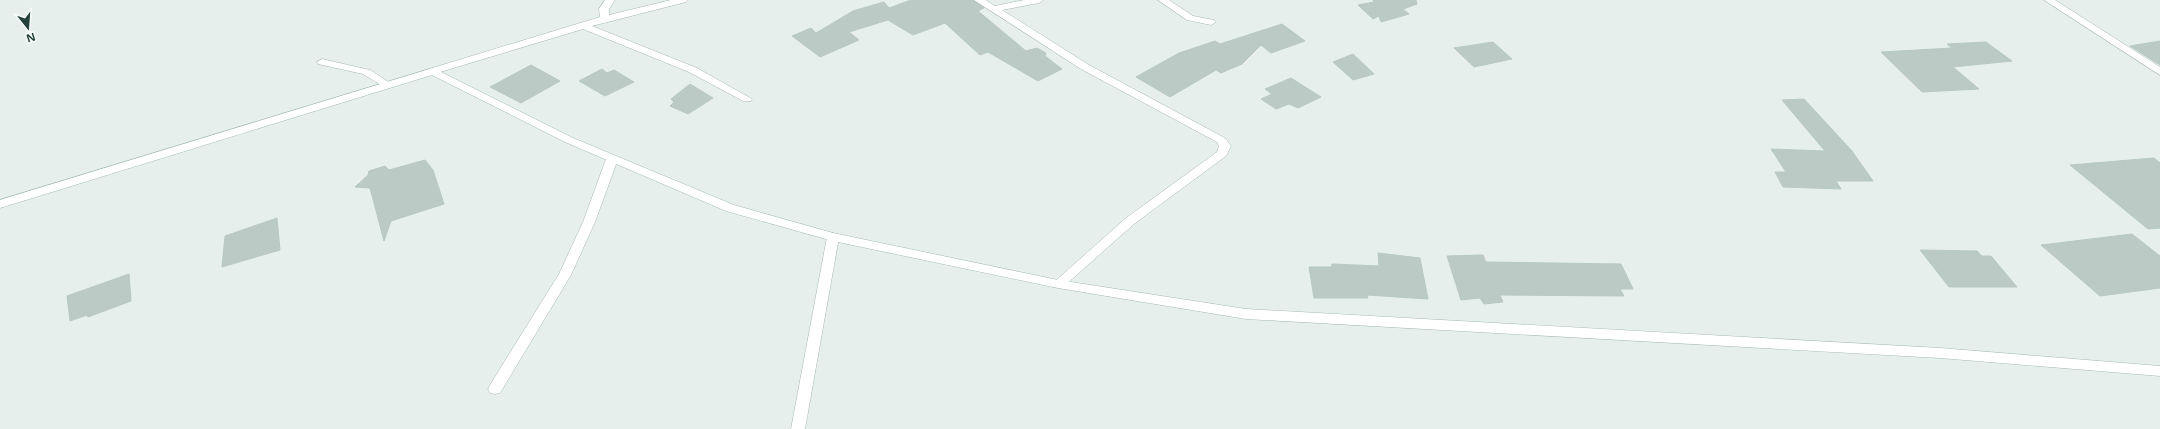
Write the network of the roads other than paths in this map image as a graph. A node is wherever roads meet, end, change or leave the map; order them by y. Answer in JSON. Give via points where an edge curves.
{"nodes":[{"id":1,"x":610,"y":0,"type":"edge"},
{"id":2,"x":683,"y":0,"type":"edge"},
{"id":3,"x":979,"y":0,"type":"edge"},
{"id":4,"x":1039,"y":0,"type":"edge"},
{"id":5,"x":1163,"y":0,"type":"edge"},
{"id":6,"x":2049,"y":0,"type":"edge"},
{"id":7,"x":993,"y":9,"type":"junction"},
{"id":8,"x":606,"y":20,"type":"junction"},
{"id":9,"x":1211,"y":22,"type":"dead end"},
{"id":10,"x":584,"y":26,"type":"junction"},
{"id":11,"x":322,"y":62,"type":"dead end"},
{"id":12,"x":433,"y":71,"type":"junction"},
{"id":13,"x":2160,"y":72,"type":"edge"},
{"id":14,"x":388,"y":85,"type":"junction"},
{"id":15,"x":747,"y":99,"type":"dead end"},
{"id":16,"x":612,"y":159,"type":"junction"},
{"id":17,"x":0,"y":204,"type":"edge"},
{"id":18,"x":833,"y":237,"type":"junction"},
{"id":19,"x":1058,"y":284,"type":"junction"},
{"id":20,"x":2160,"y":371,"type":"edge"},
{"id":21,"x":496,"y":389,"type":"dead end"},
{"id":22,"x":798,"y":429,"type":"edge"}],
"edges":[{"from":1,"to":8,"type":"street","via":[[604,9]]},
{"from":2,"to":8,"type":"street"},
{"from":3,"to":7,"type":"street"},
{"from":4,"to":7,"type":"street"},
{"from":5,"to":9,"type":"street","via":[[1190,18]]},
{"from":6,"to":13,"type":"street"},
{"from":7,"to":19,"type":"street","via":[[1085,67],[1221,140],[1225,146],[1222,154],[1130,221]]},
{"from":8,"to":10,"type":"street"},
{"from":10,"to":12,"type":"street"},
{"from":10,"to":15,"type":"street","via":[[693,70]]},
{"from":11,"to":14,"type":"street","via":[[366,72]]},
{"from":12,"to":14,"type":"street"},
{"from":12,"to":16,"type":"street","via":[[568,140]]},
{"from":14,"to":17,"type":"street"},
{"from":16,"to":18,"type":"street","via":[[730,208]]},
{"from":16,"to":21,"type":"street","via":[[589,222],[565,275]]},
{"from":18,"to":19,"type":"street"},
{"from":18,"to":22,"type":"street"},
{"from":19,"to":20,"type":"street","via":[[1246,314],[1932,352]]}]}
